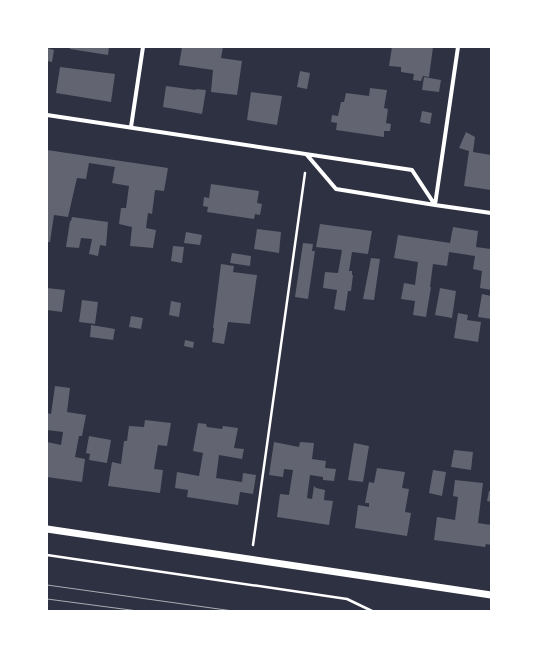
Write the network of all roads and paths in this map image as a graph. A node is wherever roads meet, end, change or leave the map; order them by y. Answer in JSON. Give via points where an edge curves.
{"nodes":[{"id":1,"x":143,"y":47,"type":"edge"},
{"id":2,"x":458,"y":47,"type":"edge"},
{"id":3,"x":47,"y":115,"type":"edge"},
{"id":4,"x":131,"y":127,"type":"junction"},
{"id":5,"x":307,"y":155,"type":"junction"},
{"id":6,"x":435,"y":205,"type":"junction"},
{"id":7,"x":491,"y":213,"type":"edge"},
{"id":8,"x":47,"y":529,"type":"edge"},
{"id":9,"x":47,"y":555,"type":"edge"},
{"id":10,"x":251,"y":559,"type":"junction"},
{"id":11,"x":491,"y":595,"type":"edge"},
{"id":12,"x":372,"y":611,"type":"edge"}],
"edges":[{"from":1,"to":4,"type":"street"},
{"from":2,"to":6,"type":"street"},
{"from":3,"to":4,"type":"street"},
{"from":4,"to":5,"type":"street"},
{"from":5,"to":6,"type":"street","via":[[336,189]]},
{"from":5,"to":6,"type":"street","via":[[412,170]]},
{"from":5,"to":10,"type":"path"},
{"from":6,"to":7,"type":"street"},
{"from":8,"to":10,"type":"street"},
{"from":9,"to":12,"type":"path","via":[[347,599]]},
{"from":10,"to":11,"type":"street"}]}
